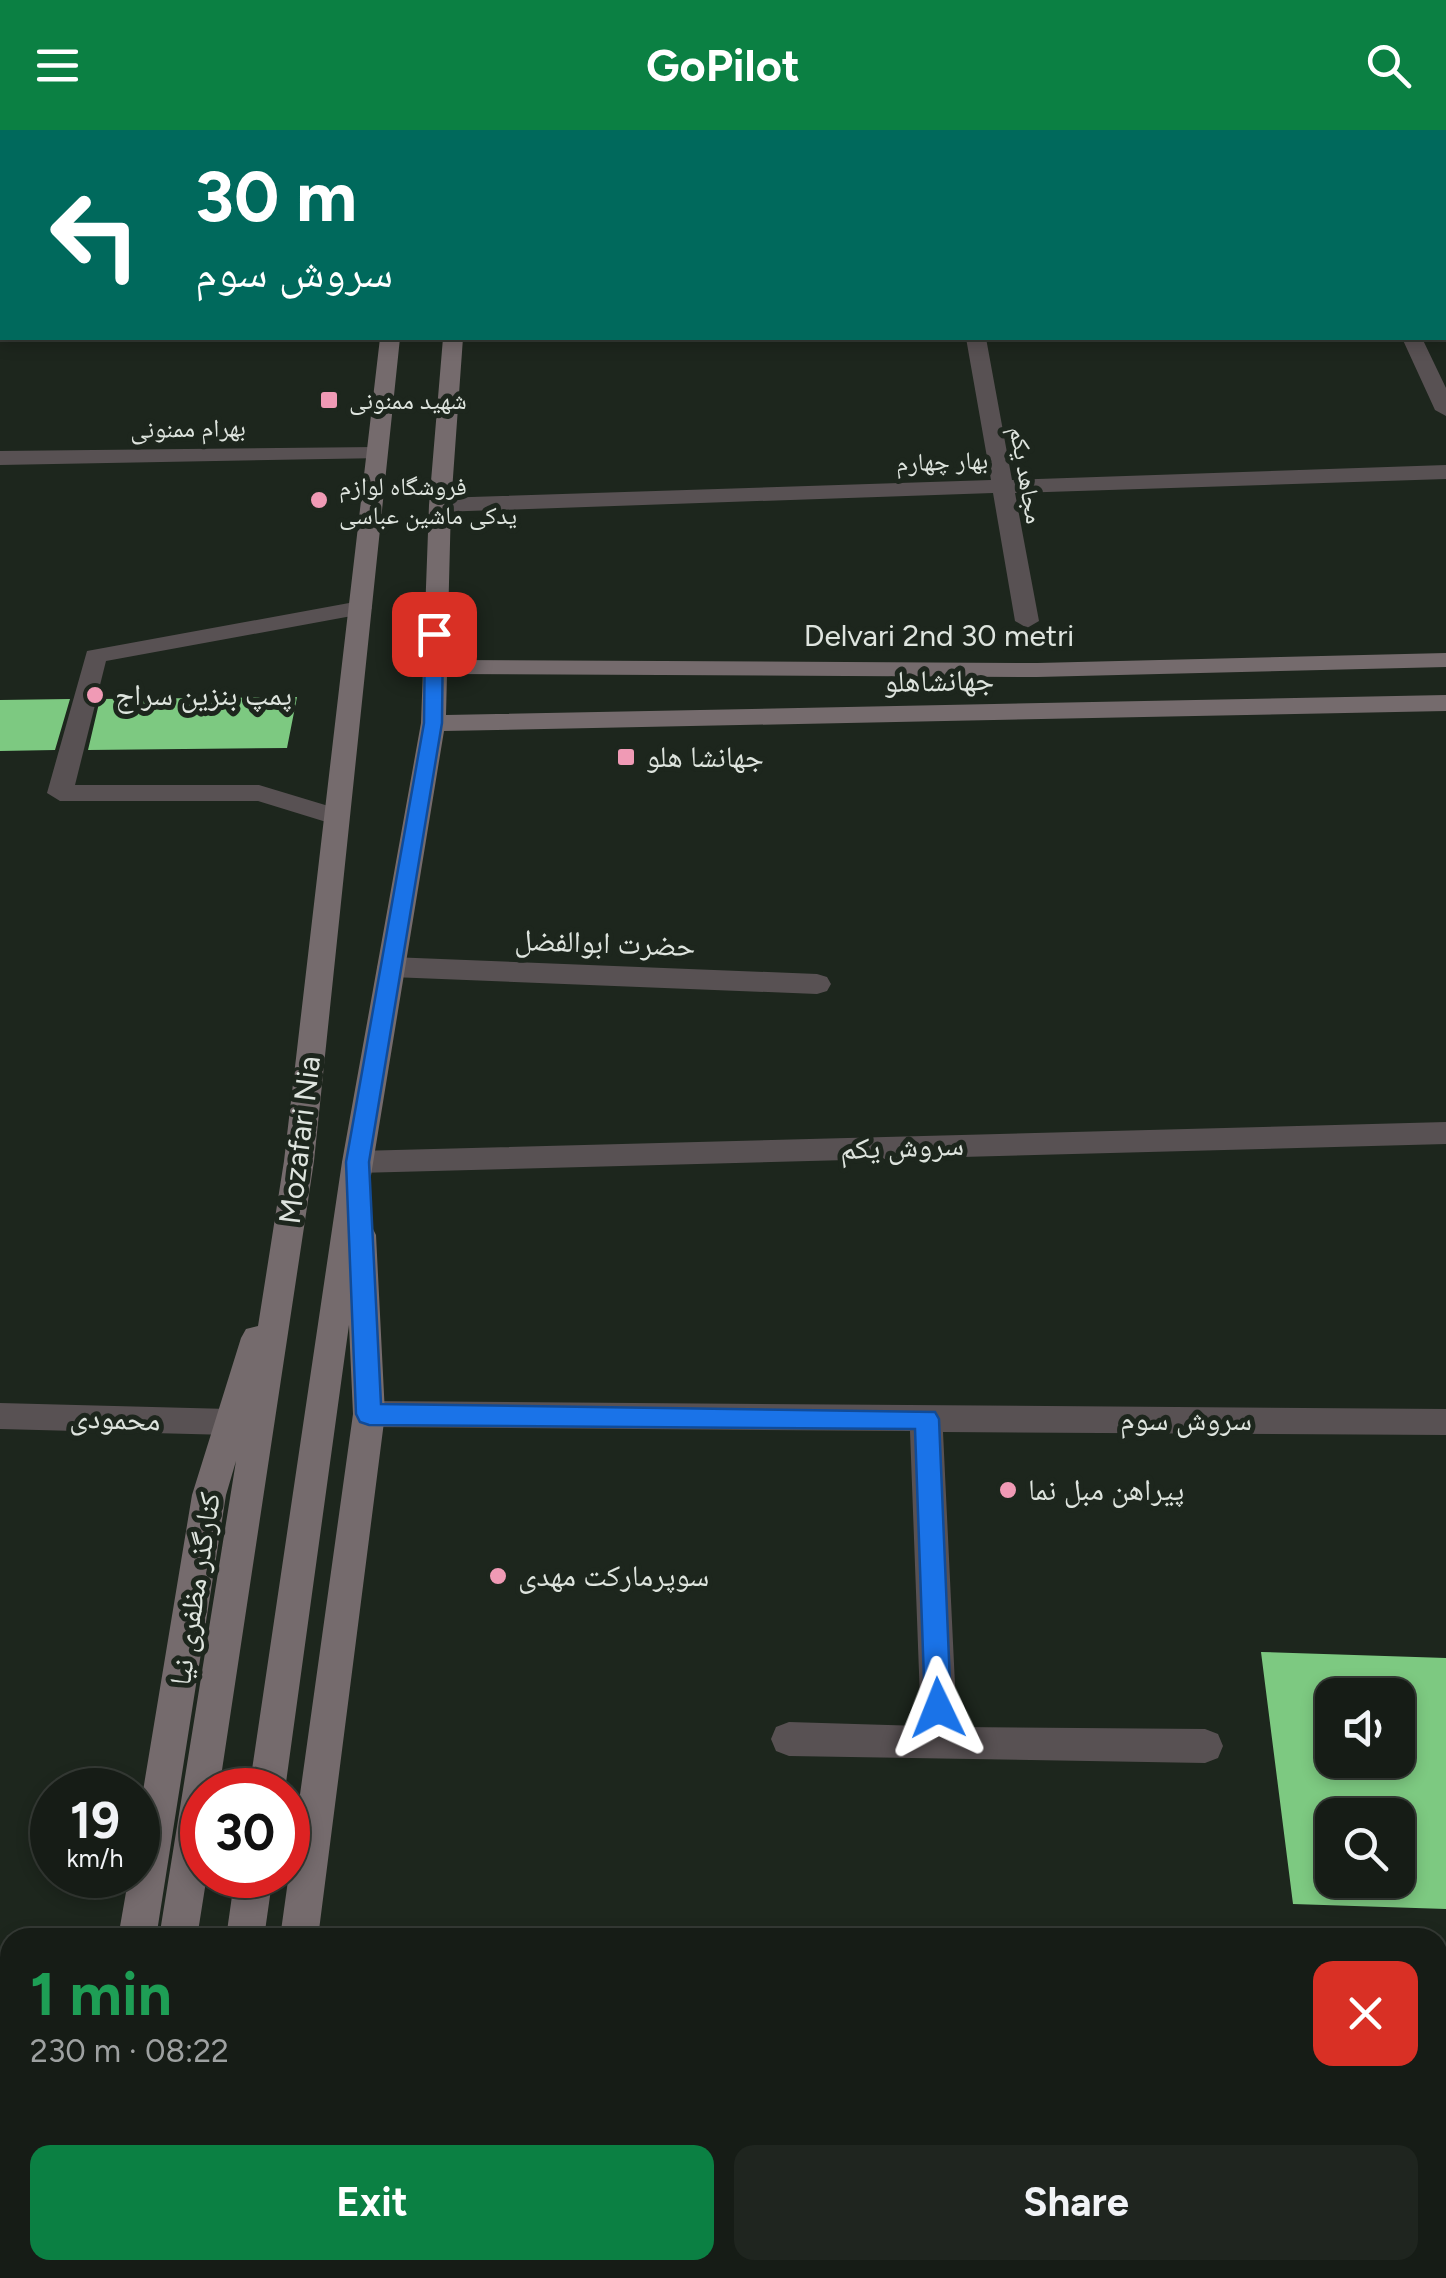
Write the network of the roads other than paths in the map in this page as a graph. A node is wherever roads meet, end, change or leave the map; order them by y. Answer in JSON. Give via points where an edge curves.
{"nodes":[{"id":1,"x":390,"y":340,"type":"edge"},
{"id":2,"x":453,"y":340,"type":"edge"},
{"id":3,"x":976,"y":340,"type":"edge"},
{"id":4,"x":1413,"y":340,"type":"edge"},
{"id":5,"x":1446,"y":410,"type":"edge"},
{"id":6,"x":376,"y":453,"type":"junction"},
{"id":7,"x":0,"y":458,"type":"edge"},
{"id":8,"x":1446,"y":472,"type":"edge"},
{"id":9,"x":1000,"y":487,"type":"junction"},
{"id":10,"x":440,"y":505,"type":"junction"},
{"id":11,"x":360,"y":608,"type":"junction"},
{"id":12,"x":1027,"y":621,"type":"dead end"},
{"id":13,"x":1446,"y":660,"type":"edge"},
{"id":14,"x":432,"y":667,"type":"junction"},
{"id":15,"x":752,"y":668,"type":"junction"},
{"id":16,"x":1446,"y":703,"type":"edge"},
{"id":17,"x":752,"y":717,"type":"junction"},
{"id":18,"x":433,"y":723,"type":"junction"},
{"id":19,"x":336,"y":818,"type":"junction"},
{"id":20,"x":391,"y":967,"type":"junction"},
{"id":21,"x":817,"y":984,"type":"dead end"},
{"id":22,"x":1446,"y":1133,"type":"edge"},
{"id":23,"x":358,"y":1162,"type":"junction"},
{"id":24,"x":285,"y":1249,"type":"junction"},
{"id":25,"x":369,"y":1414,"type":"junction"},
{"id":26,"x":0,"y":1416,"type":"edge"},
{"id":27,"x":926,"y":1419,"type":"junction"},
{"id":28,"x":230,"y":1422,"type":"junction"},
{"id":29,"x":1446,"y":1422,"type":"edge"},
{"id":30,"x":789,"y":1739,"type":"dead end"},
{"id":31,"x":940,"y":1744,"type":"junction"},
{"id":32,"x":1205,"y":1746,"type":"dead end"},
{"id":33,"x":269,"y":1768,"type":"edge"},
{"id":34,"x":251,"y":1898,"type":"edge"},
{"id":35,"x":139,"y":1928,"type":"edge"},
{"id":36,"x":180,"y":1928,"type":"edge"},
{"id":37,"x":246,"y":1928,"type":"edge"},
{"id":38,"x":300,"y":1928,"type":"edge"}],
"edges":[{"from":1,"to":6,"type":"main road","name":"Mozafari Nia"},
{"from":2,"to":10,"type":"main road","name":"Mozafari Nia"},
{"from":3,"to":9,"type":"street","name":"مجاهد یکم"},
{"from":4,"to":5,"type":"street"},
{"from":6,"to":7,"type":"street","name":"بهرام ممنونی"},
{"from":6,"to":11,"type":"main road","name":"Mozafari Nia"},
{"from":8,"to":9,"type":"street","name":"بهار چهارم"},
{"from":9,"to":10,"type":"street","name":"بهار چهارم"},
{"from":9,"to":12,"type":"street","name":"مجاهد یکم"},
{"from":10,"to":14,"type":"main road","name":"Mozafari Nia"},
{"from":11,"to":19,"type":"main road","name":"Mozafari Nia"},
{"from":11,"to":19,"type":"street","via":[[95,656],[60,793],[259,792]]},
{"from":13,"to":15,"type":"main road","name":"Delvari 2nd 30 metri","via":[[1037,670]]},
{"from":14,"to":15,"type":"main road","name":"Delvari 2nd 30 metri"},
{"from":14,"to":18,"type":"main road","name":"Mozafari Nia"},
{"from":15,"to":17,"type":"main road","via":[[713,677],[695,690],[696,701],[712,710]]},
{"from":16,"to":17,"type":"main road","name":"جهانشاهلو"},
{"from":17,"to":18,"type":"main road","name":"جهانشاهلو"},
{"from":18,"to":20,"type":"main road","name":"Mozafari Nia"},
{"from":19,"to":24,"type":"main road","name":"Mozafari Nia"},
{"from":20,"to":21,"type":"street","name":"حضرت ابوالفضل"},
{"from":20,"to":23,"type":"main road","name":"Mozafari Nia"},
{"from":22,"to":23,"type":"street","name":"سروش یکم"},
{"from":23,"to":25,"type":"main road"},
{"from":23,"to":33,"type":"main road","name":"Mozafari Nia"},
{"from":24,"to":28,"type":"main road","name":"کنارگذر مظفری نیا"},
{"from":24,"to":36,"type":"main road","name":"Mozafari Nia"},
{"from":25,"to":27,"type":"street","name":"سروش سوم"},
{"from":25,"to":38,"type":"main road"},
{"from":26,"to":28,"type":"street","name":"محمودی"},
{"from":27,"to":29,"type":"street","name":"سروش سوم"},
{"from":27,"to":31,"type":"street"},
{"from":28,"to":35,"type":"main road","name":"کنارگذر مظفری نیا","via":[[208,1495]]},
{"from":30,"to":31,"type":"street"},
{"from":31,"to":32,"type":"street"},
{"from":34,"to":37,"type":"main road"}]}
